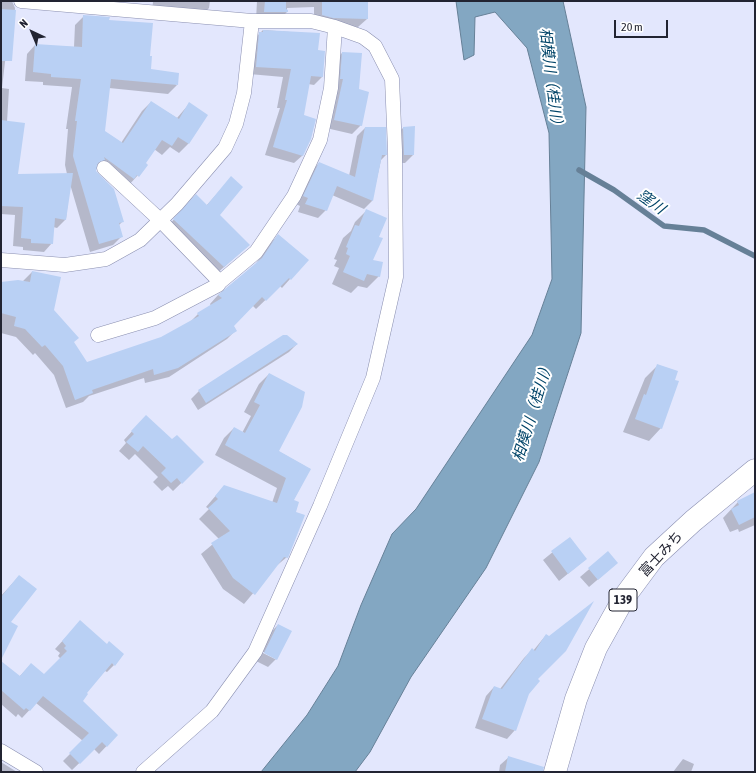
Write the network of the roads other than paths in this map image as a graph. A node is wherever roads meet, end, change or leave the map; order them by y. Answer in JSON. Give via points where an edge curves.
{"nodes":[{"id":1,"x":21,"y":1,"type":"edge"},
{"id":2,"x":252,"y":21,"type":"junction"},
{"id":3,"x":335,"y":27,"type":"junction"},
{"id":4,"x":104,"y":168,"type":"dead end"},
{"id":5,"x":160,"y":220,"type":"junction"},
{"id":6,"x":1,"y":260,"type":"edge"},
{"id":7,"x":220,"y":282,"type":"junction"},
{"id":8,"x":98,"y":335,"type":"dead end"},
{"id":9,"x":755,"y":470,"type":"edge"},
{"id":10,"x":1,"y":751,"type":"edge"},
{"id":11,"x":36,"y":772,"type":"edge"},
{"id":12,"x":143,"y":772,"type":"edge"},
{"id":13,"x":556,"y":772,"type":"edge"}],
"edges":[{"from":1,"to":2,"type":"street"},
{"from":2,"to":3,"type":"street","via":[[311,21]]},
{"from":2,"to":5,"type":"street","via":[[244,93],[236,124],[225,148]]},
{"from":3,"to":7,"type":"street","via":[[331,88],[320,140],[294,196],[256,252]]},
{"from":3,"to":12,"type":"street","via":[[363,37],[375,46],[392,79],[396,277],[373,378],[255,652],[212,711]]},
{"from":4,"to":5,"type":"street"},
{"from":5,"to":6,"type":"street","via":[[140,240],[106,259],[65,265]]},
{"from":5,"to":7,"type":"street"},
{"from":7,"to":8,"type":"street","via":[[155,318]]},
{"from":9,"to":13,"type":"highway","name":"富士みち","number":"139","via":[[654,557],[625,596],[596,648],[576,699]]},
{"from":10,"to":11,"type":"street"}]}
